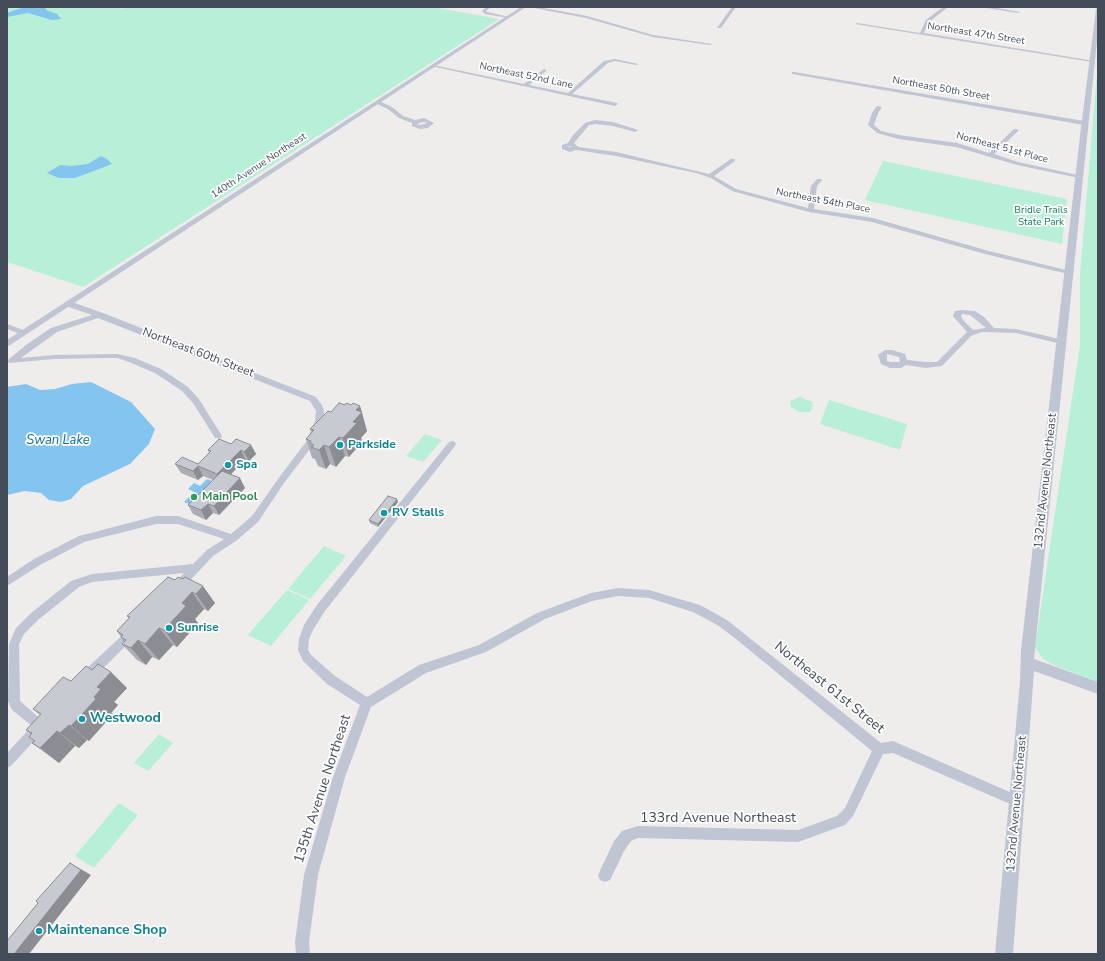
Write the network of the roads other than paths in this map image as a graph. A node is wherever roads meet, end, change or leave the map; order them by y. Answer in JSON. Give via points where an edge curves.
{"nodes":[{"id":1,"x":489,"y":7,"type":"edge"},
{"id":2,"x":524,"y":7,"type":"edge"},
{"id":3,"x":531,"y":7,"type":"edge"},
{"id":4,"x":734,"y":7,"type":"edge"},
{"id":5,"x":946,"y":7,"type":"edge"},
{"id":6,"x":982,"y":7,"type":"edge"},
{"id":7,"x":1098,"y":9,"type":"edge"},
{"id":8,"x":1018,"y":12,"type":"dead end"},
{"id":9,"x":508,"y":17,"type":"junction"},
{"id":10,"x":857,"y":24,"type":"dead end"},
{"id":11,"x":718,"y":27,"type":"dead end"},
{"id":12,"x":921,"y":34,"type":"junction"},
{"id":13,"x":710,"y":44,"type":"dead end"},
{"id":14,"x":1092,"y":61,"type":"junction"},
{"id":15,"x":636,"y":64,"type":"dead end"},
{"id":16,"x":433,"y":66,"type":"junction"},
{"id":17,"x":544,"y":70,"type":"dead end"},
{"id":18,"x":794,"y":73,"type":"dead end"},
{"id":19,"x":525,"y":85,"type":"junction"},
{"id":20,"x":569,"y":94,"type":"junction"},
{"id":21,"x":377,"y":102,"type":"junction"},
{"id":22,"x":615,"y":104,"type":"dead end"},
{"id":23,"x":879,"y":107,"type":"dead end"},
{"id":24,"x":415,"y":122,"type":"dead end"},
{"id":25,"x":1084,"y":123,"type":"junction"},
{"id":26,"x":636,"y":130,"type":"dead end"},
{"id":27,"x":1016,"y":130,"type":"dead end"},
{"id":28,"x":990,"y":155,"type":"junction"},
{"id":29,"x":733,"y":160,"type":"dead end"},
{"id":30,"x":710,"y":176,"type":"junction"},
{"id":31,"x":1079,"y":176,"type":"junction"},
{"id":32,"x":819,"y":180,"type":"dead end"},
{"id":33,"x":811,"y":210,"type":"junction"},
{"id":34,"x":1068,"y":272,"type":"junction"},
{"id":35,"x":69,"y":304,"type":"junction"},
{"id":36,"x":100,"y":315,"type":"junction"},
{"id":37,"x":7,"y":326,"type":"edge"},
{"id":38,"x":992,"y":330,"type":"junction"},
{"id":39,"x":23,"y":333,"type":"junction"},
{"id":40,"x":972,"y":333,"type":"junction"},
{"id":41,"x":1061,"y":342,"type":"junction"},
{"id":42,"x":7,"y":344,"type":"edge"},
{"id":43,"x":10,"y":362,"type":"edge"},
{"id":44,"x":904,"y":362,"type":"dead end"},
{"id":45,"x":218,"y":436,"type":"dead end"},
{"id":46,"x":452,"y":444,"type":"dead end"},
{"id":47,"x":233,"y":538,"type":"junction"},
{"id":48,"x":195,"y":568,"type":"junction"},
{"id":49,"x":7,"y":582,"type":"edge"},
{"id":50,"x":168,"y":596,"type":"edge"},
{"id":51,"x":140,"y":624,"type":"edge"},
{"id":52,"x":1028,"y":663,"type":"junction"},
{"id":53,"x":83,"y":679,"type":"edge"},
{"id":54,"x":1098,"y":688,"type":"edge"},
{"id":55,"x":366,"y":703,"type":"junction"},
{"id":56,"x":879,"y":749,"type":"junction"},
{"id":57,"x":7,"y":762,"type":"edge"},
{"id":58,"x":1017,"y":801,"type":"junction"},
{"id":59,"x":605,"y":875,"type":"dead end"},
{"id":60,"x":303,"y":954,"type":"edge"},
{"id":61,"x":1004,"y":954,"type":"edge"}],
"edges":[{"from":1,"to":9,"type":"street","via":[[484,11],[486,13]]},
{"from":2,"to":9,"type":"street","name":"140th Avenue Northeast"},
{"from":3,"to":13,"type":"street","via":[[587,17],[645,35]]},
{"from":4,"to":11,"type":"street"},
{"from":5,"to":12,"type":"street","via":[[927,20]]},
{"from":6,"to":8,"type":"street"},
{"from":7,"to":14,"type":"street","name":"132nd Avenue Northeast"},
{"from":9,"to":16,"type":"street","name":"140th Avenue Northeast"},
{"from":10,"to":12,"type":"street","name":"Northeast 47th Street"},
{"from":12,"to":14,"type":"street","name":"Northeast 47th Street"},
{"from":14,"to":25,"type":"street","name":"132nd Avenue Northeast"},
{"from":15,"to":20,"type":"street","via":[[615,60],[606,62]]},
{"from":16,"to":19,"type":"street","name":"Northeast 52nd Lane"},
{"from":16,"to":21,"type":"street","name":"140th Avenue Northeast"},
{"from":17,"to":19,"type":"street"},
{"from":18,"to":25,"type":"street","name":"Northeast 50th Street"},
{"from":19,"to":20,"type":"street","name":"Northeast 52nd Lane"},
{"from":20,"to":22,"type":"street","name":"Northeast 52nd Lane"},
{"from":21,"to":24,"type":"street","via":[[401,117]]},
{"from":21,"to":35,"type":"street","name":"140th Avenue Northeast"},
{"from":23,"to":28,"type":"street","name":"Northeast 51st Place","via":[[872,120],[873,129],[888,135],[957,145]]},
{"from":25,"to":31,"type":"street","name":"132nd Avenue Northeast"},
{"from":26,"to":30,"type":"street","name":"Northeast 54th Place","via":[[613,124],[587,124],[574,136],[573,146]]},
{"from":27,"to":28,"type":"street"},
{"from":28,"to":31,"type":"street","name":"Northeast 51st Place"},
{"from":29,"to":30,"type":"street"},
{"from":30,"to":33,"type":"street","name":"Northeast 54th Place","via":[[734,190]]},
{"from":31,"to":34,"type":"street","name":"132nd Avenue Northeast"},
{"from":32,"to":33,"type":"street","via":[[814,186]]},
{"from":33,"to":34,"type":"street","name":"Northeast 54th Place","via":[[863,218],[987,253]]},
{"from":34,"to":41,"type":"street","name":"132nd Avenue Northeast"},
{"from":35,"to":36,"type":"street","name":"Northeast 60th Street"},
{"from":35,"to":39,"type":"street","name":"140th Avenue Northeast"},
{"from":36,"to":43,"type":"street","via":[[54,330]]},
{"from":36,"to":47,"type":"street","name":"Northeast 60th Street","via":[[304,395],[318,405],[319,421],[310,443],[255,519]]},
{"from":37,"to":39,"type":"street"},
{"from":38,"to":40,"type":"street"},
{"from":38,"to":40,"type":"street","via":[[972,313],[958,313],[960,321]]},
{"from":38,"to":41,"type":"street","via":[[1016,331]]},
{"from":39,"to":42,"type":"street","name":"140th Avenue Northeast"},
{"from":40,"to":44,"type":"street","via":[[968,334],[939,364]]},
{"from":41,"to":52,"type":"street","name":"132nd Avenue Northeast"},
{"from":43,"to":45,"type":"street","via":[[54,357],[102,356],[132,360],[185,389],[196,401]]},
{"from":46,"to":55,"type":"street","via":[[321,608],[304,639],[303,650],[307,658],[331,680]]},
{"from":47,"to":48,"type":"street","via":[[210,553]]},
{"from":47,"to":49,"type":"street","via":[[178,520],[156,520],[82,539],[37,562]]},
{"from":48,"to":50,"type":"street"},
{"from":48,"to":57,"type":"street","via":[[86,580],[75,584],[20,631],[14,644],[14,701],[16,706],[43,723]]},
{"from":51,"to":53,"type":"street"},
{"from":52,"to":54,"type":"street"},
{"from":52,"to":58,"type":"street","name":"132nd Avenue Northeast"},
{"from":55,"to":56,"type":"street","name":"Northeast 61st Street","via":[[423,669],[482,649],[541,616],[591,597],[618,592],[650,594],[696,608],[723,623]]},
{"from":55,"to":60,"type":"street","name":"135th Avenue Northeast","via":[[342,770],[311,875],[302,942]]},
{"from":56,"to":58,"type":"street","name":"Northeast 61st Street","via":[[893,747]]},
{"from":56,"to":59,"type":"street","name":"133rd Avenue Northeast","via":[[849,812],[841,822],[798,836],[638,832],[627,836],[619,846]]},
{"from":58,"to":61,"type":"street","name":"132nd Avenue Northeast"}]}
